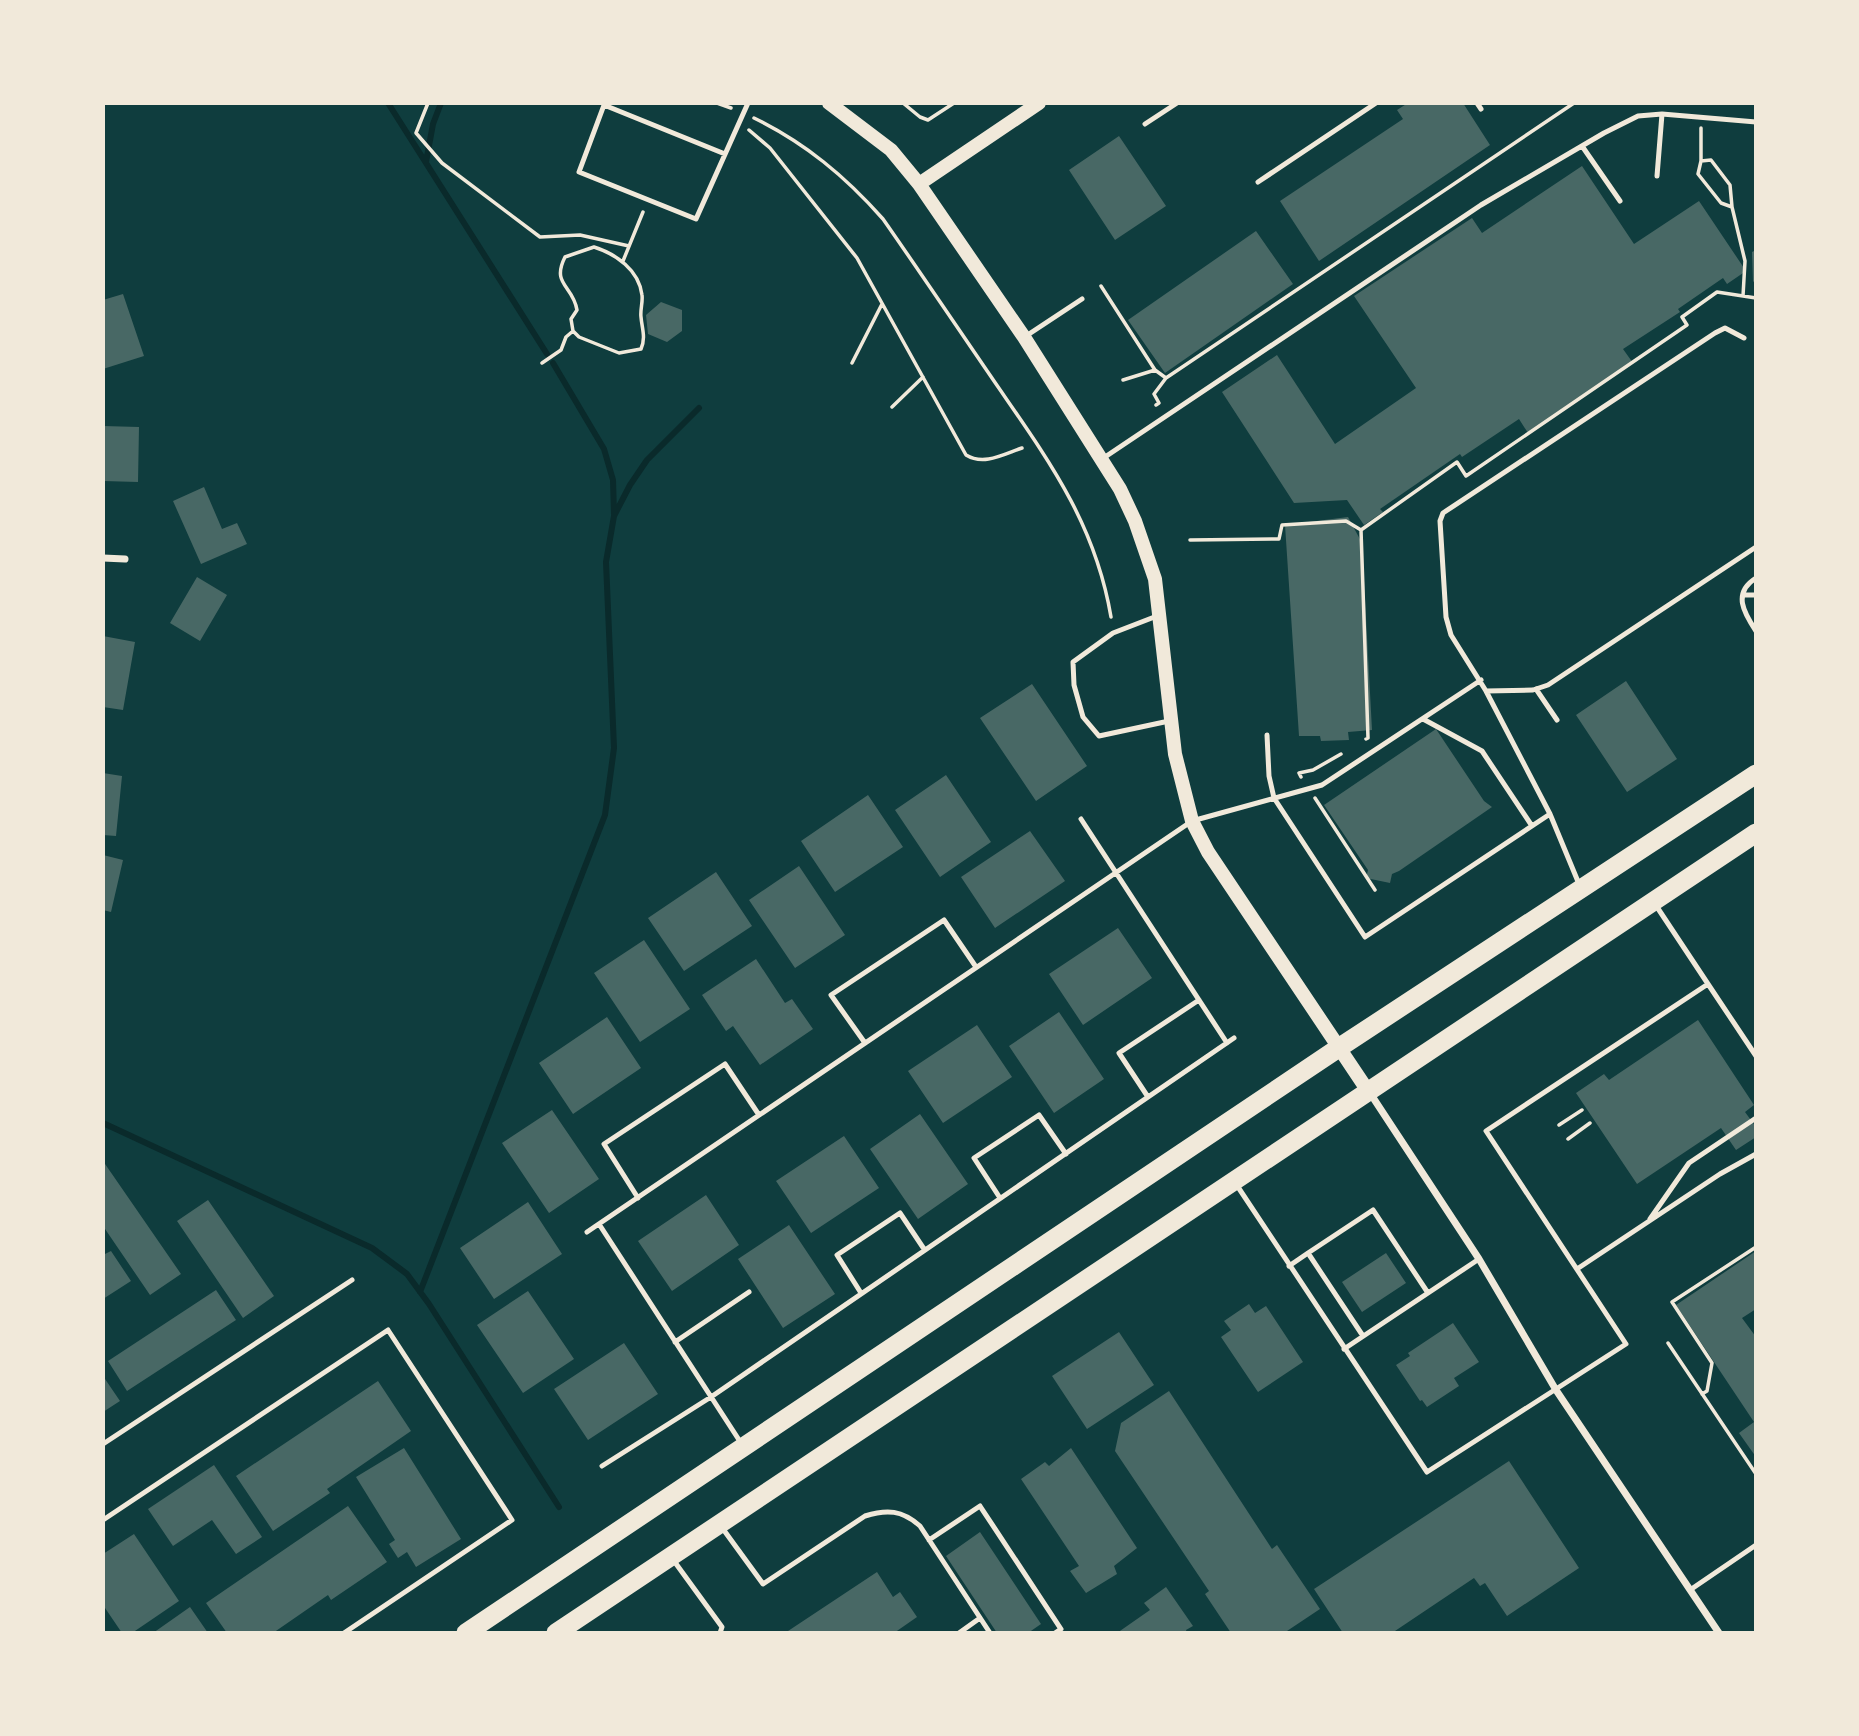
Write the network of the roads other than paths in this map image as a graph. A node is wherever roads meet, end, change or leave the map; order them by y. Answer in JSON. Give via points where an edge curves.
{"nodes":[{"id":1,"x":748,"y":103,"type":"edge"},
{"id":2,"x":829,"y":103,"type":"edge"},
{"id":3,"x":1039,"y":103,"type":"edge"},
{"id":4,"x":1177,"y":103,"type":"edge"},
{"id":5,"x":1376,"y":103,"type":"edge"},
{"id":6,"x":1662,"y":114,"type":"junction"},
{"id":7,"x":1756,"y":122,"type":"edge"},
{"id":8,"x":1145,"y":124,"type":"dead end"},
{"id":9,"x":1583,"y":146,"type":"junction"},
{"id":10,"x":725,"y":154,"type":"junction"},
{"id":11,"x":1657,"y":176,"type":"dead end"},
{"id":12,"x":1258,"y":182,"type":"dead end"},
{"id":13,"x":919,"y":184,"type":"junction"},
{"id":14,"x":1619,"y":201,"type":"dead end"},
{"id":15,"x":1082,"y":299,"type":"dead end"},
{"id":16,"x":1024,"y":337,"type":"junction"},
{"id":17,"x":1744,"y":338,"type":"dead end"},
{"id":18,"x":1102,"y":459,"type":"junction"},
{"id":19,"x":1756,"y":547,"type":"edge"},
{"id":20,"x":103,"y":558,"type":"edge"},
{"id":21,"x":125,"y":559,"type":"dead end"},
{"id":22,"x":1756,"y":578,"type":"edge"},
{"id":23,"x":1756,"y":595,"type":"edge"},
{"id":24,"x":1744,"y":596,"type":"junction"},
{"id":25,"x":1160,"y":615,"type":"junction"},
{"id":26,"x":1756,"y":631,"type":"edge"},
{"id":27,"x":1480,"y":680,"type":"junction"},
{"id":28,"x":1536,"y":689,"type":"junction"},
{"id":29,"x":1486,"y":691,"type":"junction"},
{"id":30,"x":1423,"y":719,"type":"junction"},
{"id":31,"x":1557,"y":720,"type":"dead end"},
{"id":32,"x":1172,"y":721,"type":"junction"},
{"id":33,"x":1267,"y":735,"type":"dead end"},
{"id":34,"x":1756,"y":774,"type":"edge"},
{"id":35,"x":1274,"y":798,"type":"junction"},
{"id":36,"x":1550,"y":814,"type":"junction"},
{"id":37,"x":1081,"y":819,"type":"dead end"},
{"id":38,"x":1192,"y":821,"type":"junction"},
{"id":39,"x":1532,"y":826,"type":"junction"},
{"id":40,"x":1756,"y":833,"type":"edge"},
{"id":41,"x":1115,"y":873,"type":"junction"},
{"id":42,"x":1580,"y":889,"type":"junction"},
{"id":43,"x":1653,"y":901,"type":"junction"},
{"id":44,"x":976,"y":967,"type":"junction"},
{"id":45,"x":1708,"y":984,"type":"junction"},
{"id":46,"x":1199,"y":1000,"type":"junction"},
{"id":47,"x":1234,"y":1038,"type":"dead end"},
{"id":48,"x":865,"y":1043,"type":"junction"},
{"id":49,"x":1227,"y":1043,"type":"junction"},
{"id":50,"x":1340,"y":1047,"type":"junction"},
{"id":51,"x":1756,"y":1056,"type":"edge"},
{"id":52,"x":1368,"y":1091,"type":"junction"},
{"id":53,"x":1148,"y":1097,"type":"junction"},
{"id":54,"x":760,"y":1115,"type":"junction"},
{"id":55,"x":1756,"y":1118,"type":"edge"},
{"id":56,"x":1066,"y":1154,"type":"junction"},
{"id":57,"x":1756,"y":1154,"type":"edge"},
{"id":58,"x":1233,"y":1180,"type":"junction"},
{"id":59,"x":638,"y":1198,"type":"junction"},
{"id":60,"x":1000,"y":1198,"type":"junction"},
{"id":61,"x":1649,"y":1222,"type":"junction"},
{"id":62,"x":599,"y":1224,"type":"junction"},
{"id":63,"x":587,"y":1232,"type":"dead end"},
{"id":64,"x":924,"y":1249,"type":"junction"},
{"id":65,"x":1308,"y":1253,"type":"junction"},
{"id":66,"x":1479,"y":1259,"type":"junction"},
{"id":67,"x":1289,"y":1266,"type":"junction"},
{"id":68,"x":1577,"y":1269,"type":"junction"},
{"id":69,"x":352,"y":1280,"type":"dead end"},
{"id":70,"x":749,"y":1292,"type":"dead end"},
{"id":71,"x":861,"y":1293,"type":"junction"},
{"id":72,"x":1428,"y":1293,"type":"junction"},
{"id":73,"x":1363,"y":1336,"type":"junction"},
{"id":74,"x":675,"y":1342,"type":"junction"},
{"id":75,"x":1344,"y":1349,"type":"junction"},
{"id":76,"x":1556,"y":1390,"type":"junction"},
{"id":77,"x":711,"y":1397,"type":"junction"},
{"id":78,"x":103,"y":1444,"type":"edge"},
{"id":79,"x":743,"y":1446,"type":"junction"},
{"id":80,"x":602,"y":1466,"type":"dead end"},
{"id":81,"x":103,"y":1520,"type":"edge"},
{"id":82,"x":719,"y":1523,"type":"junction"},
{"id":83,"x":929,"y":1540,"type":"junction"},
{"id":84,"x":1756,"y":1545,"type":"edge"},
{"id":85,"x":670,"y":1555,"type":"junction"},
{"id":86,"x":1690,"y":1590,"type":"junction"},
{"id":87,"x":980,"y":1618,"type":"junction"},
{"id":88,"x":344,"y":1633,"type":"edge"},
{"id":89,"x":466,"y":1633,"type":"edge"},
{"id":90,"x":556,"y":1633,"type":"edge"},
{"id":91,"x":720,"y":1633,"type":"edge"},
{"id":92,"x":959,"y":1633,"type":"edge"},
{"id":93,"x":990,"y":1633,"type":"edge"},
{"id":94,"x":1055,"y":1633,"type":"edge"},
{"id":95,"x":1719,"y":1633,"type":"edge"}],
"edges":[{"from":1,"to":10,"type":"lane"},
{"from":2,"to":13,"type":"main road","via":[[891,150]]},
{"from":3,"to":13,"type":"main road"},
{"from":4,"to":8,"type":"lane"},
{"from":5,"to":12,"type":"lane"},
{"from":6,"to":7,"type":"lane"},
{"from":6,"to":9,"type":"lane","via":[[1638,116]]},
{"from":6,"to":11,"type":"lane"},
{"from":9,"to":14,"type":"lane"},
{"from":9,"to":18,"type":"lane","via":[[1481,205]]},
{"from":10,"to":10,"type":"lane","via":[[604,105],[579,172],[696,219]]},
{"from":13,"to":16,"type":"main road"},
{"from":15,"to":16,"type":"lane"},
{"from":16,"to":18,"type":"main road"},
{"from":17,"to":27,"type":"lane","via":[[1725,328],[1715,333],[1443,513],[1446,617],[1451,635]]},
{"from":18,"to":25,"type":"main road","via":[[1143,542]]},
{"from":19,"to":28,"type":"lane"},
{"from":20,"to":21,"type":"street"},
{"from":22,"to":24,"type":"lane","via":[[1745,587]]},
{"from":23,"to":24,"type":"lane"},
{"from":24,"to":26,"type":"lane","via":[[1743,611]]},
{"from":25,"to":32,"type":"main road"},
{"from":25,"to":32,"type":"lane","via":[[1113,633],[1073,662],[1074,685],[1083,717],[1099,736]]},
{"from":27,"to":29,"type":"lane"},
{"from":27,"to":30,"type":"lane"},
{"from":28,"to":29,"type":"lane"},
{"from":28,"to":31,"type":"lane"},
{"from":29,"to":36,"type":"lane"},
{"from":30,"to":35,"type":"lane","via":[[1336,777]]},
{"from":30,"to":39,"type":"lane","via":[[1482,751]]},
{"from":32,"to":38,"type":"main road"},
{"from":33,"to":35,"type":"lane"},
{"from":34,"to":42,"type":"highway"},
{"from":35,"to":38,"type":"lane"},
{"from":35,"to":39,"type":"lane","via":[[1365,937]]},
{"from":36,"to":39,"type":"lane"},
{"from":36,"to":42,"type":"lane"},
{"from":37,"to":41,"type":"lane"},
{"from":38,"to":41,"type":"lane"},
{"from":38,"to":50,"type":"main road","via":[[1208,852]]},
{"from":40,"to":43,"type":"highway"},
{"from":41,"to":44,"type":"lane"},
{"from":41,"to":46,"type":"lane"},
{"from":42,"to":50,"type":"highway"},
{"from":43,"to":45,"type":"lane"},
{"from":43,"to":52,"type":"highway"},
{"from":44,"to":48,"type":"lane"},
{"from":44,"to":48,"type":"lane","via":[[944,920],[831,995]]},
{"from":45,"to":51,"type":"lane"},
{"from":45,"to":68,"type":"lane","via":[[1486,1131]]},
{"from":46,"to":49,"type":"lane"},
{"from":46,"to":53,"type":"lane","via":[[1119,1054]]},
{"from":47,"to":49,"type":"lane"},
{"from":48,"to":54,"type":"lane"},
{"from":49,"to":53,"type":"lane"},
{"from":50,"to":52,"type":"main road"},
{"from":50,"to":79,"type":"highway"},
{"from":52,"to":58,"type":"highway"},
{"from":52,"to":66,"type":"street"},
{"from":53,"to":56,"type":"lane"},
{"from":54,"to":59,"type":"lane"},
{"from":54,"to":59,"type":"lane","via":[[725,1064],[604,1144]]},
{"from":55,"to":61,"type":"lane","via":[[1689,1163]]},
{"from":56,"to":60,"type":"lane"},
{"from":56,"to":60,"type":"lane","via":[[1039,1115],[974,1158]]},
{"from":57,"to":61,"type":"lane"},
{"from":58,"to":67,"type":"lane"},
{"from":58,"to":82,"type":"highway"},
{"from":59,"to":62,"type":"lane"},
{"from":60,"to":64,"type":"lane"},
{"from":61,"to":68,"type":"lane"},
{"from":62,"to":63,"type":"lane"},
{"from":62,"to":74,"type":"lane"},
{"from":64,"to":71,"type":"lane"},
{"from":64,"to":71,"type":"lane","via":[[900,1213],[837,1255]]},
{"from":65,"to":67,"type":"lane"},
{"from":65,"to":72,"type":"lane","via":[[1373,1210]]},
{"from":65,"to":73,"type":"lane"},
{"from":66,"to":72,"type":"lane"},
{"from":66,"to":76,"type":"street"},
{"from":67,"to":75,"type":"lane"},
{"from":68,"to":76,"type":"lane","via":[[1626,1344]]},
{"from":69,"to":78,"type":"lane"},
{"from":70,"to":74,"type":"lane"},
{"from":71,"to":77,"type":"lane"},
{"from":72,"to":73,"type":"lane"},
{"from":73,"to":75,"type":"lane"},
{"from":74,"to":77,"type":"lane"},
{"from":75,"to":76,"type":"lane","via":[[1427,1472]]},
{"from":76,"to":86,"type":"street"},
{"from":77,"to":79,"type":"lane"},
{"from":77,"to":80,"type":"lane"},
{"from":79,"to":89,"type":"highway"},
{"from":81,"to":88,"type":"lane","via":[[388,1330],[512,1520]]},
{"from":82,"to":83,"type":"lane","via":[[763,1584],[865,1516],[880,1511],[908,1516]]},
{"from":82,"to":85,"type":"highway"},
{"from":83,"to":87,"type":"lane"},
{"from":83,"to":94,"type":"lane","via":[[980,1506],[1061,1629]]},
{"from":84,"to":86,"type":"lane"},
{"from":85,"to":90,"type":"highway"},
{"from":85,"to":91,"type":"lane","via":[[722,1627]]},
{"from":86,"to":95,"type":"street"},
{"from":87,"to":92,"type":"lane"},
{"from":87,"to":93,"type":"lane"}]}
